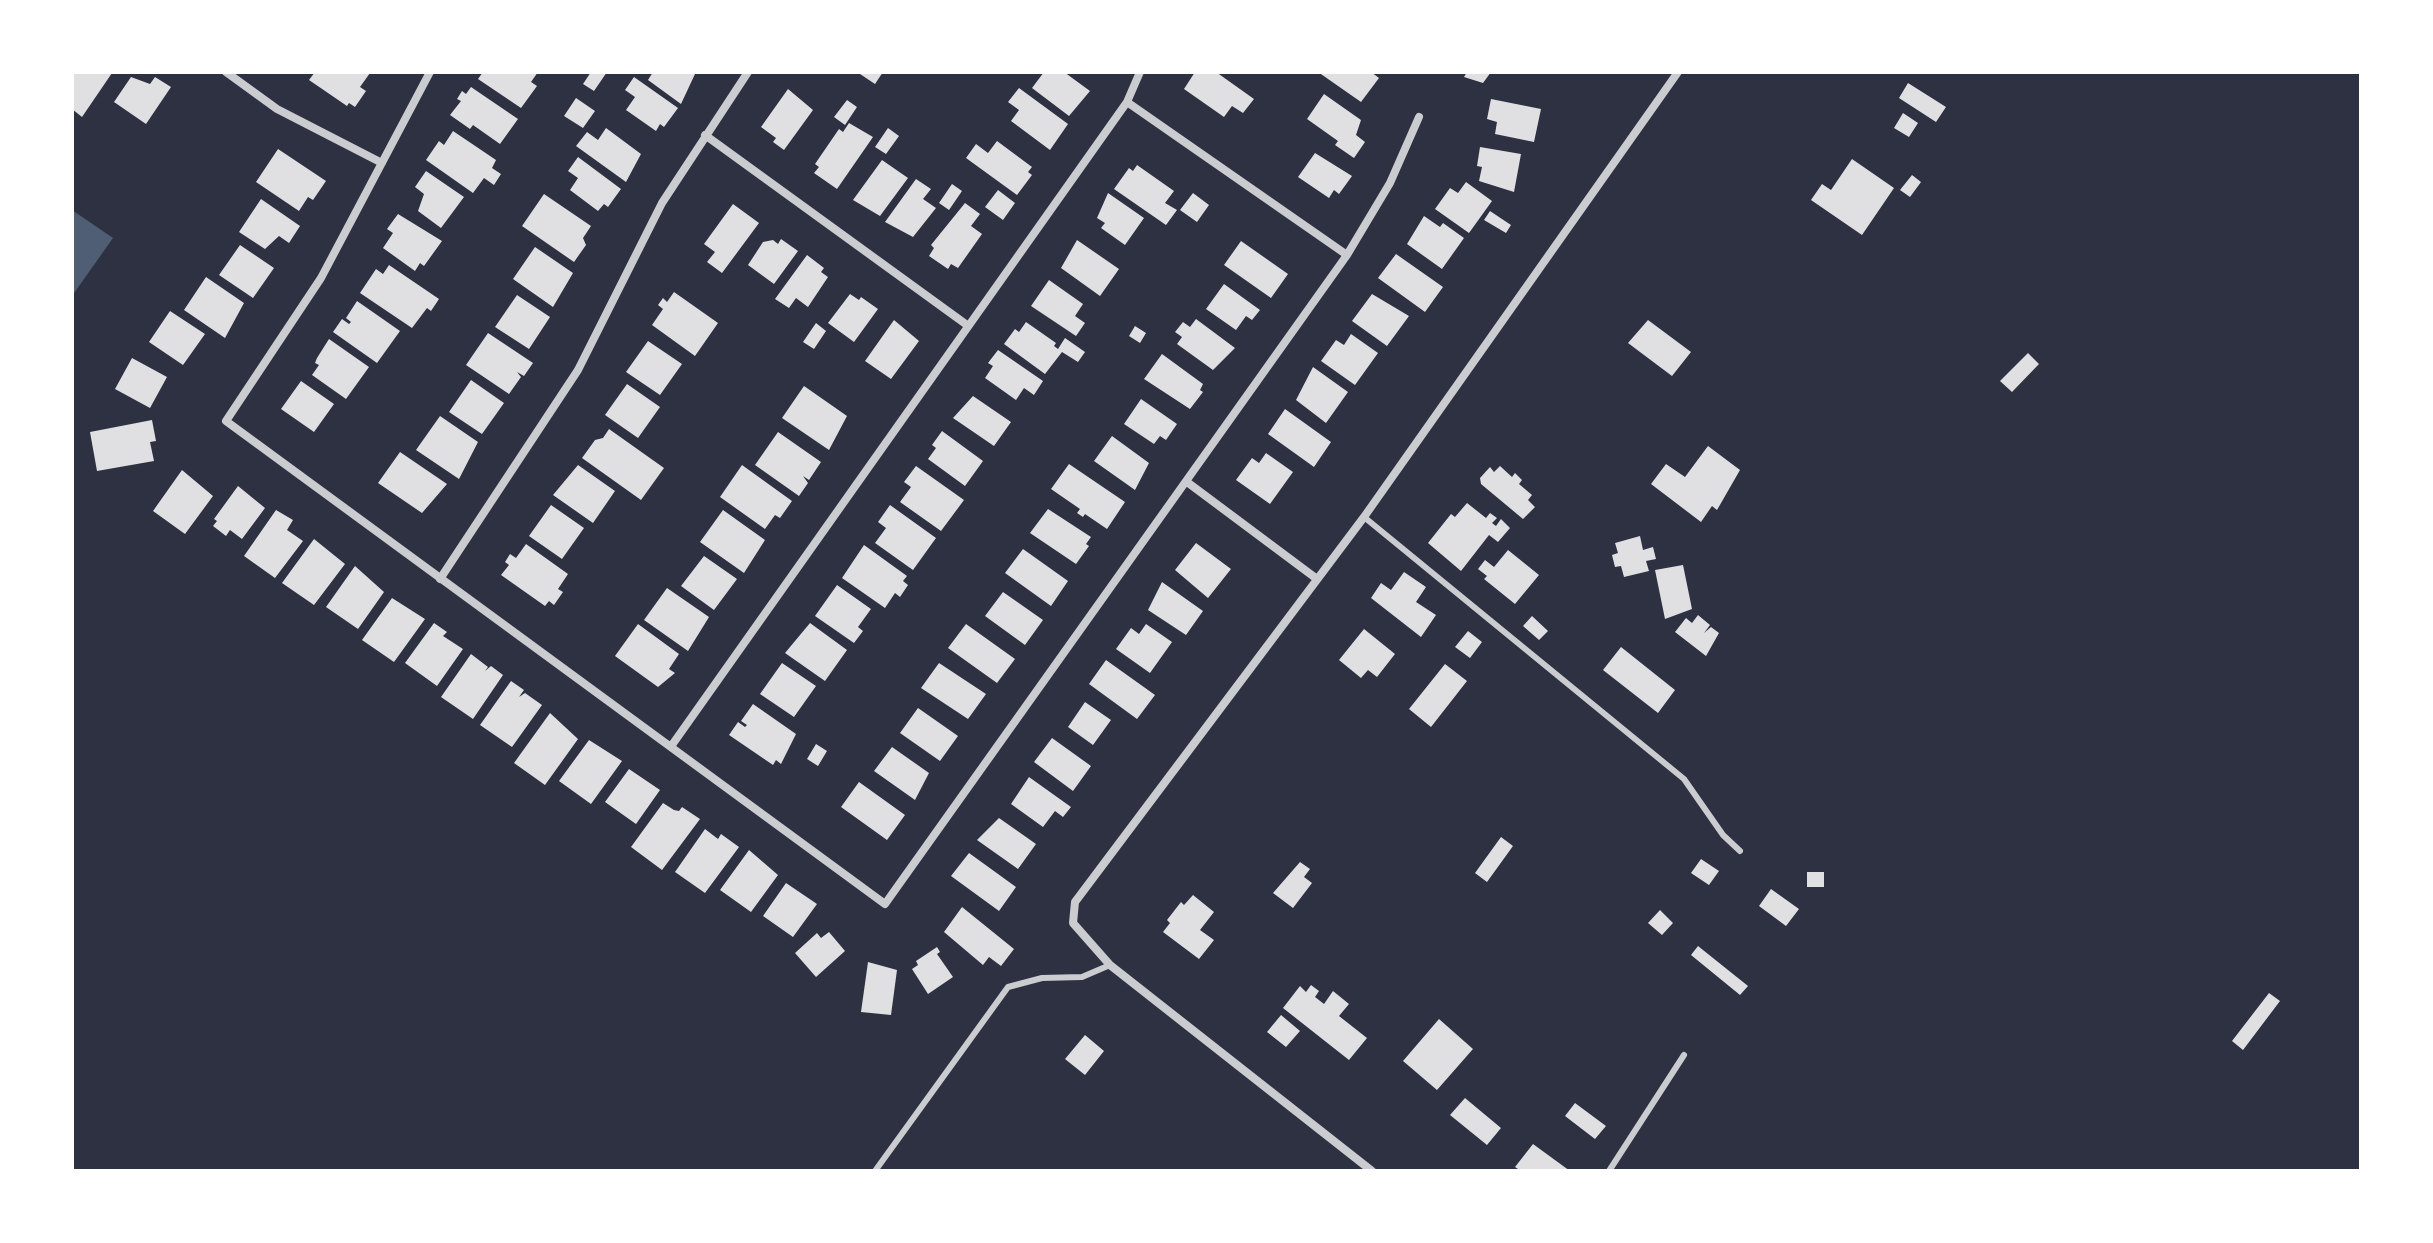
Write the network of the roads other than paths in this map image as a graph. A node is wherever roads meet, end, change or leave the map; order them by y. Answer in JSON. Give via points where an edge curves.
{"nodes":[{"id":1,"x":226,"y":72,"type":"edge"},
{"id":2,"x":430,"y":72,"type":"edge"},
{"id":3,"x":748,"y":72,"type":"edge"},
{"id":4,"x":1140,"y":72,"type":"edge"},
{"id":5,"x":1678,"y":72,"type":"edge"},
{"id":6,"x":1127,"y":102,"type":"junction"},
{"id":7,"x":1419,"y":117,"type":"dead end"},
{"id":8,"x":705,"y":135,"type":"junction"},
{"id":9,"x":382,"y":163,"type":"junction"},
{"id":10,"x":1347,"y":255,"type":"junction"},
{"id":11,"x":967,"y":325,"type":"junction"},
{"id":12,"x":1187,"y":482,"type":"junction"},
{"id":13,"x":1364,"y":517,"type":"junction"},
{"id":14,"x":440,"y":579,"type":"junction"},
{"id":15,"x":1317,"y":579,"type":"junction"},
{"id":16,"x":672,"y":745,"type":"junction"},
{"id":17,"x":1740,"y":851,"type":"dead end"},
{"id":18,"x":1110,"y":965,"type":"junction"},
{"id":19,"x":1684,"y":1055,"type":"dead end"},
{"id":20,"x":875,"y":1171,"type":"edge"},
{"id":21,"x":1372,"y":1171,"type":"edge"},
{"id":22,"x":1609,"y":1171,"type":"edge"}],
"edges":[{"from":1,"to":9,"type":"street","via":[[277,109]]},
{"from":2,"to":9,"type":"street"},
{"from":3,"to":8,"type":"street"},
{"from":4,"to":6,"type":"street"},
{"from":5,"to":13,"type":"street"},
{"from":6,"to":10,"type":"street"},
{"from":6,"to":11,"type":"street"},
{"from":7,"to":10,"type":"street","via":[[1390,183]]},
{"from":8,"to":11,"type":"street"},
{"from":8,"to":14,"type":"street","via":[[634,253],[578,370]]},
{"from":9,"to":14,"type":"street","via":[[321,278],[226,421]]},
{"from":10,"to":12,"type":"street"},
{"from":11,"to":16,"type":"street"},
{"from":12,"to":15,"type":"street"},
{"from":12,"to":16,"type":"street","via":[[885,904]]},
{"from":13,"to":15,"type":"street"},
{"from":13,"to":17,"type":"lane","via":[[1675,771]]},
{"from":14,"to":16,"type":"street"},
{"from":15,"to":18,"type":"street","via":[[1075,902],[1073,923]]},
{"from":18,"to":20,"type":"lane","via":[[1082,977],[1042,978],[1008,987]]},
{"from":18,"to":21,"type":"street"},
{"from":19,"to":22,"type":"lane"}]}
